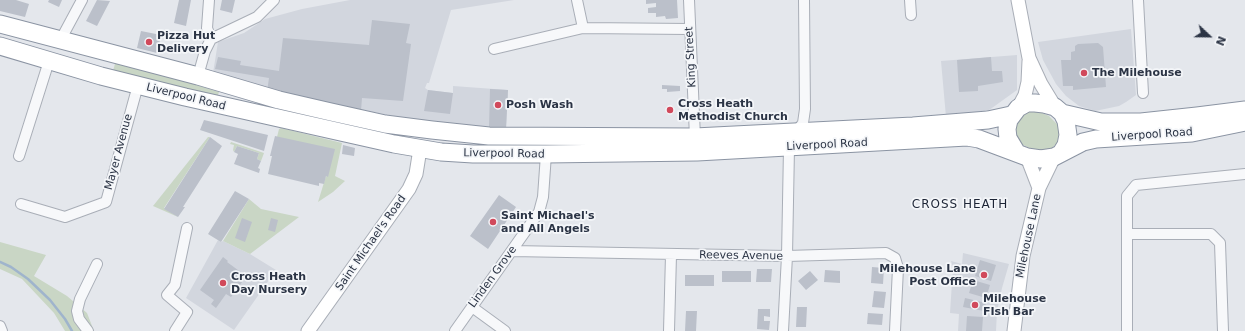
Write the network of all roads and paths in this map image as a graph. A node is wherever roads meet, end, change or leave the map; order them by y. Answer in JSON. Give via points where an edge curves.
{"nodes":[{"id":1,"x":82,"y":0,"type":"edge"},
{"id":2,"x":209,"y":0,"type":"edge"},
{"id":3,"x":274,"y":0,"type":"edge"},
{"id":4,"x":577,"y":0,"type":"edge"},
{"id":5,"x":689,"y":0,"type":"edge"},
{"id":6,"x":804,"y":0,"type":"edge"},
{"id":7,"x":910,"y":0,"type":"edge"},
{"id":8,"x":1018,"y":0,"type":"edge"},
{"id":9,"x":1138,"y":0,"type":"edge"},
{"id":10,"x":911,"y":15,"type":"dead end"},
{"id":11,"x":0,"y":24,"type":"edge"},
{"id":12,"x":583,"y":28,"type":"junction"},
{"id":13,"x":689,"y":29,"type":"junction"},
{"id":14,"x":61,"y":39,"type":"junction"},
{"id":15,"x":211,"y":39,"type":"junction"},
{"id":16,"x":0,"y":46,"type":"edge"},
{"id":17,"x":494,"y":49,"type":"dead end"},
{"id":18,"x":1029,"y":58,"type":"junction"},
{"id":19,"x":49,"y":61,"type":"junction"},
{"id":20,"x":198,"y":76,"type":"junction"},
{"id":21,"x":138,"y":85,"type":"junction"},
{"id":22,"x":1143,"y":93,"type":"dead end"},
{"id":23,"x":1058,"y":110,"type":"junction"},
{"id":24,"x":1245,"y":110,"type":"edge"},
{"id":25,"x":1015,"y":111,"type":"junction"},
{"id":26,"x":1245,"y":122,"type":"edge"},
{"id":27,"x":694,"y":137,"type":"junction"},
{"id":28,"x":424,"y":139,"type":"junction"},
{"id":29,"x":790,"y":140,"type":"junction"},
{"id":30,"x":546,"y":154,"type":"junction"},
{"id":31,"x":1022,"y":155,"type":"junction"},
{"id":32,"x":1057,"y":155,"type":"junction"},
{"id":33,"x":19,"y":156,"type":"dead end"},
{"id":34,"x":1245,"y":174,"type":"edge"},
{"id":35,"x":1039,"y":188,"type":"junction"},
{"id":36,"x":21,"y":204,"type":"dead end"},
{"id":37,"x":187,"y":228,"type":"dead end"},
{"id":38,"x":1128,"y":234,"type":"junction"},
{"id":39,"x":512,"y":251,"type":"junction"},
{"id":40,"x":671,"y":255,"type":"junction"},
{"id":41,"x":786,"y":256,"type":"junction"},
{"id":42,"x":97,"y":264,"type":"dead end"},
{"id":43,"x":472,"y":307,"type":"junction"},
{"id":44,"x":0,"y":326,"type":"edge"},
{"id":45,"x":2,"y":331,"type":"edge"},
{"id":46,"x":88,"y":331,"type":"edge"},
{"id":47,"x":175,"y":331,"type":"edge"},
{"id":48,"x":308,"y":331,"type":"edge"},
{"id":49,"x":454,"y":331,"type":"edge"},
{"id":50,"x":504,"y":331,"type":"edge"},
{"id":51,"x":669,"y":331,"type":"edge"},
{"id":52,"x":783,"y":331,"type":"edge"},
{"id":53,"x":896,"y":331,"type":"edge"},
{"id":54,"x":1014,"y":331,"type":"edge"},
{"id":55,"x":1127,"y":331,"type":"edge"},
{"id":56,"x":1223,"y":331,"type":"edge"}],
"edges":[{"from":1,"to":14,"type":"street"},
{"from":2,"to":15,"type":"street","via":[[207,28]]},
{"from":3,"to":15,"type":"street","via":[[257,18]]},
{"from":4,"to":12,"type":"street"},
{"from":5,"to":13,"type":"street","name":"King Street"},
{"from":6,"to":29,"type":"street","via":[[805,109],[803,123]]},
{"from":7,"to":10,"type":"street"},
{"from":8,"to":18,"type":"main road"},
{"from":9,"to":22,"type":"street"},
{"from":11,"to":14,"type":"highway","name":"Liverpool Road"},
{"from":12,"to":13,"type":"street"},
{"from":12,"to":17,"type":"street"},
{"from":13,"to":27,"type":"street","name":"King Street"},
{"from":14,"to":19,"type":"highway"},
{"from":14,"to":20,"type":"highway","name":"Liverpool Road"},
{"from":15,"to":20,"type":"street"},
{"from":16,"to":19,"type":"highway","name":"Liverpool Road"},
{"from":18,"to":23,"type":"main road","via":[[1041,84]]},
{"from":18,"to":25,"type":"main road","via":[[1025,95]]},
{"from":19,"to":21,"type":"highway","name":"Liverpool Road"},
{"from":19,"to":33,"type":"street"},
{"from":20,"to":28,"type":"highway","name":"Liverpool Road","via":[[279,100],[331,112],[362,126]]},
{"from":21,"to":28,"type":"highway","name":"Liverpool Road","via":[[320,128]]},
{"from":21,"to":36,"type":"street","name":"Mayer Avenue","via":[[106,202],[65,217]]},
{"from":23,"to":24,"type":"highway","name":"Liverpool Road","via":[[1101,122],[1141,122]]},
{"from":23,"to":25,"type":"highway","via":[[1044,104],[1027,103]]},
{"from":23,"to":32,"type":"highway","via":[[1068,127],[1068,135],[1066,145]]},
{"from":25,"to":29,"type":"highway","name":"Liverpool Road","via":[[988,120]]},
{"from":25,"to":31,"type":"highway","via":[[1007,129],[1008,138]]},
{"from":26,"to":32,"type":"highway","name":"Liverpool Road","via":[[1192,133],[1096,139],[1083,142]]},
{"from":27,"to":28,"type":"highway","name":"Liverpool Road","via":[[489,136]]},
{"from":27,"to":29,"type":"highway","name":"Liverpool Road"},
{"from":28,"to":30,"type":"highway","name":"Liverpool Road","via":[[442,152]]},
{"from":28,"to":48,"type":"main road","name":"Saint Michael's Road","via":[[413,182]]},
{"from":29,"to":30,"type":"highway","name":"Liverpool Road","via":[[697,152]]},
{"from":29,"to":31,"type":"highway","name":"Liverpool Road","via":[[973,137]]},
{"from":29,"to":41,"type":"street"},
{"from":30,"to":39,"type":"street","name":"Linden Grove","via":[[539,212]]},
{"from":31,"to":32,"type":"highway","via":[[1041,159]]},
{"from":31,"to":35,"type":"main road","name":"Milehouse Lane"},
{"from":32,"to":35,"type":"main road","name":"Milehouse Lane"},
{"from":34,"to":38,"type":"street","via":[[1136,185],[1127,196]]},
{"from":35,"to":54,"type":"main road","name":"Milehouse Lane","via":[[1023,256]]},
{"from":37,"to":47,"type":"street","via":[[175,285],[167,295],[187,312]]},
{"from":38,"to":55,"type":"street"},
{"from":38,"to":56,"type":"street","via":[[1211,234],[1220,243]]},
{"from":39,"to":40,"type":"street","name":"Reeves Avenue"},
{"from":39,"to":43,"type":"street","name":"Linden Grove"},
{"from":40,"to":41,"type":"street","name":"Reeves Avenue"},
{"from":40,"to":51,"type":"street"},
{"from":41,"to":52,"type":"street"},
{"from":41,"to":53,"type":"street","name":"Reeves Avenue","via":[[886,254],[895,258],[898,268]]},
{"from":42,"to":46,"type":"street","via":[[77,311]]},
{"from":43,"to":49,"type":"street","name":"Linden Grove"},
{"from":43,"to":50,"type":"street"},
{"from":44,"to":45,"type":"street"}]}
